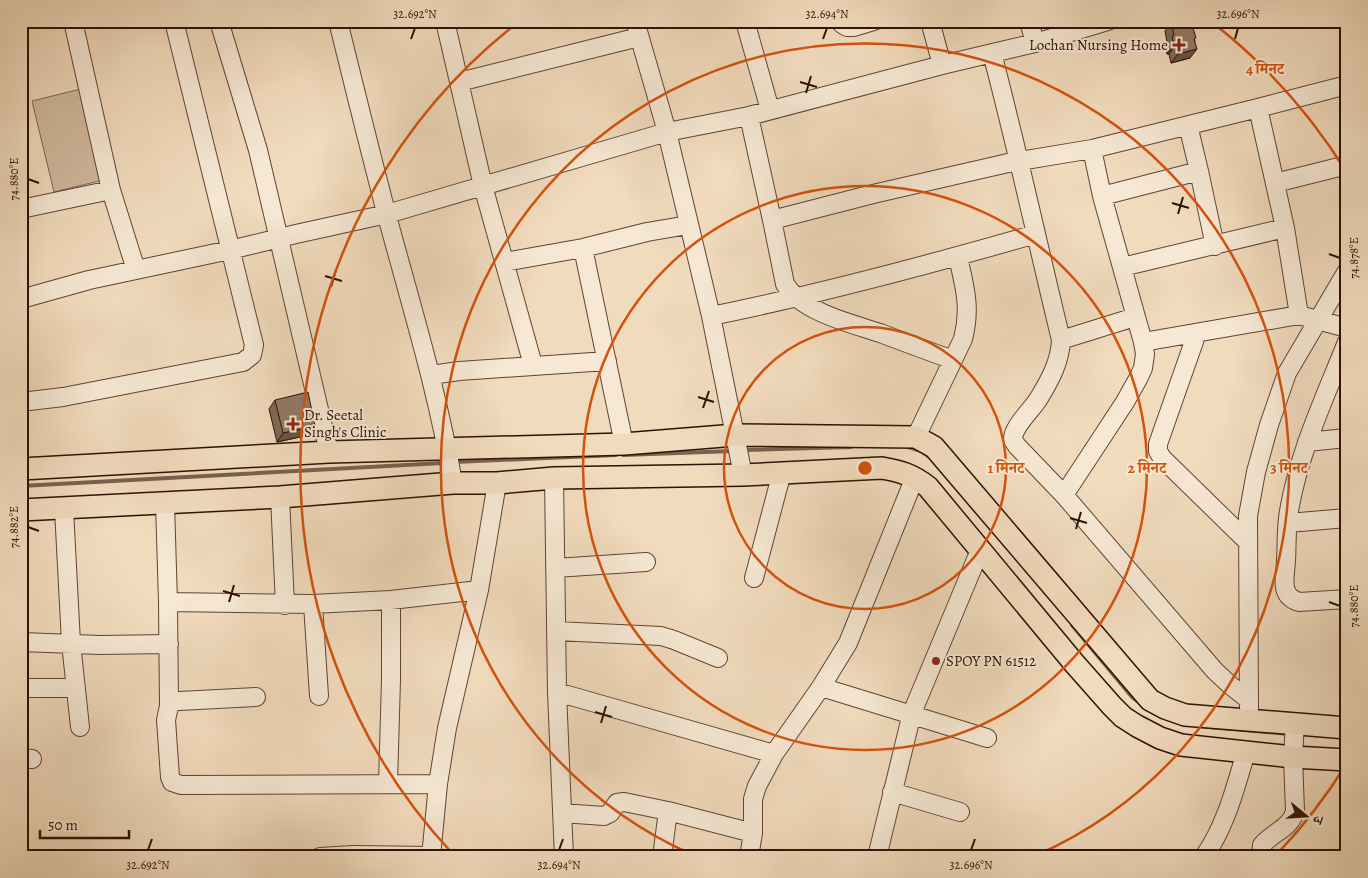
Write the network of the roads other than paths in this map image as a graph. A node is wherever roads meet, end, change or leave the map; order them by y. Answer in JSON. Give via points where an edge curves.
{"nodes":[{"id":1,"x":73,"y":21,"type":"edge"},
{"id":2,"x":174,"y":21,"type":"edge"},
{"id":3,"x":220,"y":21,"type":"edge"},
{"id":4,"x":338,"y":21,"type":"edge"},
{"id":5,"x":444,"y":21,"type":"edge"},
{"id":6,"x":745,"y":21,"type":"edge"},
{"id":7,"x":841,"y":21,"type":"edge"},
{"id":8,"x":874,"y":21,"type":"edge"},
{"id":9,"x":930,"y":21,"type":"edge"},
{"id":10,"x":1029,"y":21,"type":"edge"},
{"id":11,"x":1108,"y":21,"type":"edge"},
{"id":12,"x":637,"y":29,"type":"edge"},
{"id":13,"x":1035,"y":42,"type":"junction"},
{"id":14,"x":992,"y":53,"type":"junction"},
{"id":15,"x":942,"y":65,"type":"junction"},
{"id":16,"x":459,"y":82,"type":"junction"},
{"id":17,"x":1347,"y":85,"type":"edge"},
{"id":18,"x":1258,"y":108,"type":"junction"},
{"id":19,"x":770,"y":110,"type":"junction"},
{"id":20,"x":749,"y":116,"type":"junction"},
{"id":21,"x":1188,"y":125,"type":"junction"},
{"id":22,"x":667,"y":132,"type":"junction"},
{"id":23,"x":1092,"y":148,"type":"junction"},
{"id":24,"x":1020,"y":162,"type":"junction"},
{"id":25,"x":1347,"y":165,"type":"edge"},
{"id":26,"x":1199,"y":171,"type":"junction"},
{"id":27,"x":1275,"y":183,"type":"junction"},
{"id":28,"x":483,"y":186,"type":"junction"},
{"id":29,"x":111,"y":190,"type":"junction"},
{"id":30,"x":1102,"y":196,"type":"junction"},
{"id":31,"x":21,"y":209,"type":"edge"},
{"id":32,"x":387,"y":214,"type":"junction"},
{"id":33,"x":772,"y":220,"type":"junction"},
{"id":34,"x":688,"y":225,"type":"junction"},
{"id":35,"x":1285,"y":228,"type":"junction"},
{"id":36,"x":1036,"y":234,"type":"junction"},
{"id":37,"x":278,"y":238,"type":"junction"},
{"id":38,"x":1215,"y":246,"type":"junction"},
{"id":39,"x":583,"y":248,"type":"junction"},
{"id":40,"x":230,"y":250,"type":"junction"},
{"id":41,"x":958,"y":257,"type":"junction"},
{"id":42,"x":505,"y":262,"type":"junction"},
{"id":43,"x":1122,"y":267,"type":"junction"},
{"id":44,"x":136,"y":270,"type":"junction"},
{"id":45,"x":1347,"y":271,"type":"edge"},
{"id":46,"x":798,"y":298,"type":"junction"},
{"id":47,"x":21,"y":299,"type":"edge"},
{"id":48,"x":1299,"y":315,"type":"junction"},
{"id":49,"x":711,"y":316,"type":"junction"},
{"id":50,"x":1135,"y":317,"type":"junction"},
{"id":51,"x":1321,"y":322,"type":"junction"},
{"id":52,"x":1197,"y":333,"type":"junction"},
{"id":53,"x":1346,"y":333,"type":"edge"},
{"id":54,"x":1062,"y":340,"type":"junction"},
{"id":55,"x":1143,"y":342,"type":"junction"},
{"id":56,"x":953,"y":360,"type":"junction"},
{"id":57,"x":607,"y":361,"type":"junction"},
{"id":58,"x":533,"y":365,"type":"junction"},
{"id":59,"x":431,"y":375,"type":"junction"},
{"id":60,"x":21,"y":402,"type":"edge"},
{"id":61,"x":916,"y":437,"type":"junction"},
{"id":62,"x":1347,"y":438,"type":"edge"},
{"id":63,"x":737,"y":441,"type":"junction"},
{"id":64,"x":1307,"y":442,"type":"junction"},
{"id":65,"x":624,"y":444,"type":"junction"},
{"id":66,"x":448,"y":451,"type":"junction"},
{"id":67,"x":328,"y":452,"type":"junction"},
{"id":68,"x":21,"y":470,"type":"edge"},
{"id":69,"x":742,"y":470,"type":"junction"},
{"id":70,"x":782,"y":472,"type":"junction"},
{"id":71,"x":915,"y":477,"type":"junction"},
{"id":72,"x":452,"y":478,"type":"junction"},
{"id":73,"x":554,"y":478,"type":"junction"},
{"id":74,"x":498,"y":483,"type":"junction"},
{"id":75,"x":956,"y":494,"type":"junction"},
{"id":76,"x":1064,"y":495,"type":"junction"},
{"id":77,"x":280,"y":497,"type":"junction"},
{"id":78,"x":165,"y":503,"type":"junction"},
{"id":79,"x":64,"y":509,"type":"junction"},
{"id":80,"x":21,"y":510,"type":"edge"},
{"id":81,"x":1347,"y":518,"type":"edge"},
{"id":82,"x":1288,"y":523,"type":"junction"},
{"id":83,"x":1248,"y":542,"type":"junction"},
{"id":84,"x":980,"y":550,"type":"junction"},
{"id":85,"x":646,"y":562,"type":"dead end"},
{"id":86,"x":555,"y":568,"type":"junction"},
{"id":87,"x":754,"y":578,"type":"dead end"},
{"id":88,"x":479,"y":590,"type":"junction"},
{"id":89,"x":1347,"y":599,"type":"edge"},
{"id":90,"x":391,"y":600,"type":"junction"},
{"id":91,"x":168,"y":602,"type":"junction"},
{"id":92,"x":285,"y":604,"type":"junction"},
{"id":93,"x":313,"y":604,"type":"junction"},
{"id":94,"x":556,"y":631,"type":"junction"},
{"id":95,"x":21,"y":642,"type":"edge"},
{"id":96,"x":71,"y":643,"type":"junction"},
{"id":97,"x":169,"y":644,"type":"junction"},
{"id":98,"x":718,"y":658,"type":"dead end"},
{"id":99,"x":821,"y":686,"type":"junction"},
{"id":100,"x":21,"y":688,"type":"edge"},
{"id":101,"x":76,"y":688,"type":"junction"},
{"id":102,"x":558,"y":692,"type":"junction"},
{"id":103,"x":319,"y":696,"type":"dead end"},
{"id":104,"x":256,"y":697,"type":"dead end"},
{"id":105,"x":169,"y":706,"type":"junction"},
{"id":106,"x":1249,"y":710,"type":"junction"},
{"id":107,"x":912,"y":713,"type":"junction"},
{"id":108,"x":1295,"y":726,"type":"junction"},
{"id":109,"x":80,"y":727,"type":"dead end"},
{"id":110,"x":1347,"y":728,"type":"edge"},
{"id":111,"x":987,"y":738,"type":"dead end"},
{"id":112,"x":1246,"y":752,"type":"junction"},
{"id":113,"x":1293,"y":753,"type":"junction"},
{"id":114,"x":774,"y":754,"type":"junction"},
{"id":115,"x":1347,"y":760,"type":"edge"},
{"id":116,"x":388,"y":784,"type":"junction"},
{"id":117,"x":438,"y":784,"type":"junction"},
{"id":118,"x":892,"y":792,"type":"junction"},
{"id":119,"x":668,"y":811,"type":"junction"},
{"id":120,"x":960,"y":812,"type":"dead end"},
{"id":121,"x":562,"y":813,"type":"junction"},
{"id":122,"x":753,"y":833,"type":"junction"},
{"id":123,"x":431,"y":856,"type":"edge"},
{"id":124,"x":320,"y":857,"type":"edge"},
{"id":125,"x":564,"y":857,"type":"edge"},
{"id":126,"x":662,"y":857,"type":"edge"},
{"id":127,"x":749,"y":857,"type":"edge"},
{"id":128,"x":876,"y":857,"type":"edge"},
{"id":129,"x":1204,"y":857,"type":"edge"},
{"id":130,"x":1261,"y":857,"type":"edge"}],
"edges":[{"from":1,"to":29,"type":"street"},
{"from":2,"to":40,"type":"street"},
{"from":3,"to":37,"type":"street","via":[[258,150]]},
{"from":4,"to":32,"type":"street"},
{"from":5,"to":16,"type":"street"},
{"from":6,"to":19,"type":"street"},
{"from":7,"to":8,"type":"street","via":[[847,27]]},
{"from":9,"to":15,"type":"street"},
{"from":10,"to":13,"type":"street"},
{"from":11,"to":13,"type":"street"},
{"from":12,"to":16,"type":"street"},
{"from":12,"to":22,"type":"street"},
{"from":13,"to":14,"type":"street"},
{"from":14,"to":15,"type":"street"},
{"from":14,"to":24,"type":"street"},
{"from":15,"to":19,"type":"street"},
{"from":16,"to":28,"type":"street"},
{"from":17,"to":18,"type":"street"},
{"from":18,"to":21,"type":"street"},
{"from":18,"to":27,"type":"street"},
{"from":19,"to":20,"type":"street"},
{"from":20,"to":22,"type":"street"},
{"from":20,"to":33,"type":"street"},
{"from":21,"to":23,"type":"street"},
{"from":21,"to":26,"type":"street"},
{"from":22,"to":28,"type":"street"},
{"from":22,"to":34,"type":"street"},
{"from":23,"to":24,"type":"street"},
{"from":23,"to":30,"type":"street"},
{"from":24,"to":33,"type":"street"},
{"from":24,"to":36,"type":"street"},
{"from":25,"to":27,"type":"street"},
{"from":26,"to":30,"type":"street"},
{"from":26,"to":38,"type":"street"},
{"from":27,"to":35,"type":"street"},
{"from":28,"to":32,"type":"street"},
{"from":28,"to":42,"type":"street"},
{"from":29,"to":31,"type":"street"},
{"from":29,"to":44,"type":"street"},
{"from":30,"to":43,"type":"street"},
{"from":32,"to":37,"type":"street"},
{"from":32,"to":59,"type":"street"},
{"from":33,"to":46,"type":"street","via":[[785,284]]},
{"from":34,"to":39,"type":"street"},
{"from":34,"to":49,"type":"street"},
{"from":35,"to":38,"type":"street"},
{"from":35,"to":48,"type":"street"},
{"from":36,"to":41,"type":"street"},
{"from":36,"to":54,"type":"street"},
{"from":37,"to":40,"type":"street"},
{"from":37,"to":67,"type":"street"},
{"from":38,"to":43,"type":"street"},
{"from":39,"to":42,"type":"street"},
{"from":39,"to":57,"type":"street"},
{"from":40,"to":44,"type":"street"},
{"from":40,"to":60,"type":"street","via":[[254,345],[249,358],[243,362],[63,397]]},
{"from":41,"to":46,"type":"street"},
{"from":41,"to":56,"type":"street","via":[[968,300],[963,339]]},
{"from":42,"to":58,"type":"street"},
{"from":43,"to":50,"type":"street"},
{"from":44,"to":47,"type":"street"},
{"from":45,"to":51,"type":"street"},
{"from":46,"to":49,"type":"street"},
{"from":46,"to":56,"type":"street","via":[[825,314]]},
{"from":48,"to":51,"type":"street"},
{"from":48,"to":52,"type":"street"},
{"from":49,"to":63,"type":"street"},
{"from":50,"to":54,"type":"street"},
{"from":50,"to":55,"type":"street"},
{"from":51,"to":53,"type":"street"},
{"from":51,"to":83,"type":"street","via":[[1286,373],[1256,472],[1248,516]]},
{"from":52,"to":55,"type":"street"},
{"from":52,"to":83,"type":"street","via":[[1158,452]]},
{"from":53,"to":64,"type":"street"},
{"from":54,"to":76,"type":"street","via":[[1052,374],[1013,436],[1017,446]]},
{"from":55,"to":76,"type":"street","via":[[1145,354],[1139,377]]},
{"from":56,"to":61,"type":"street"},
{"from":57,"to":58,"type":"street"},
{"from":57,"to":65,"type":"street"},
{"from":58,"to":59,"type":"street"},
{"from":59,"to":66,"type":"street"},
{"from":61,"to":63,"type":"main road"},
{"from":61,"to":75,"type":"main road","via":[[934,447]]},
{"from":62,"to":64,"type":"street"},
{"from":63,"to":65,"type":"main road"},
{"from":63,"to":69,"type":"street"},
{"from":64,"to":82,"type":"street"},
{"from":65,"to":66,"type":"main road"},
{"from":66,"to":67,"type":"main road"},
{"from":66,"to":72,"type":"street"},
{"from":67,"to":68,"type":"main road"},
{"from":69,"to":70,"type":"main road"},
{"from":69,"to":73,"type":"main road"},
{"from":70,"to":71,"type":"main road","via":[[882,468]]},
{"from":70,"to":87,"type":"street"},
{"from":71,"to":75,"type":"main road","via":[[928,487]]},
{"from":71,"to":99,"type":"street","via":[[848,643]]},
{"from":72,"to":74,"type":"main road"},
{"from":72,"to":77,"type":"main road"},
{"from":73,"to":74,"type":"main road"},
{"from":73,"to":86,"type":"street"},
{"from":74,"to":88,"type":"street"},
{"from":75,"to":84,"type":"main road"},
{"from":75,"to":106,"type":"main road","via":[[1150,700],[1185,715]]},
{"from":76,"to":106,"type":"street"},
{"from":77,"to":78,"type":"main road"},
{"from":77,"to":92,"type":"street"},
{"from":78,"to":79,"type":"main road"},
{"from":78,"to":91,"type":"street"},
{"from":79,"to":80,"type":"main road"},
{"from":79,"to":96,"type":"street"},
{"from":81,"to":82,"type":"street"},
{"from":82,"to":89,"type":"street","via":[[1286,594],[1299,602]]},
{"from":83,"to":106,"type":"street"},
{"from":84,"to":107,"type":"street"},
{"from":84,"to":112,"type":"main road","via":[[1074,664],[1123,717],[1160,738],[1181,745]]},
{"from":85,"to":86,"type":"street"},
{"from":86,"to":94,"type":"street"},
{"from":88,"to":90,"type":"street"},
{"from":88,"to":117,"type":"street","via":[[454,692]]},
{"from":90,"to":93,"type":"street"},
{"from":90,"to":116,"type":"street"},
{"from":91,"to":92,"type":"street"},
{"from":91,"to":97,"type":"street"},
{"from":92,"to":93,"type":"street"},
{"from":93,"to":103,"type":"street"},
{"from":94,"to":98,"type":"street","via":[[661,636]]},
{"from":94,"to":102,"type":"street"},
{"from":95,"to":96,"type":"street"},
{"from":96,"to":97,"type":"street"},
{"from":96,"to":101,"type":"street"},
{"from":97,"to":105,"type":"street"},
{"from":99,"to":107,"type":"street"},
{"from":99,"to":114,"type":"street"},
{"from":100,"to":101,"type":"street"},
{"from":101,"to":109,"type":"street"},
{"from":102,"to":114,"type":"street"},
{"from":102,"to":121,"type":"street"},
{"from":104,"to":105,"type":"street","via":[[180,701]]},
{"from":105,"to":116,"type":"street","via":[[166,720],[170,777],[176,784]]},
{"from":106,"to":108,"type":"main road"},
{"from":107,"to":111,"type":"street"},
{"from":107,"to":118,"type":"street"},
{"from":108,"to":110,"type":"main road"},
{"from":108,"to":113,"type":"street"},
{"from":112,"to":113,"type":"main road"},
{"from":112,"to":129,"type":"street","via":[[1222,828]]},
{"from":113,"to":115,"type":"main road"},
{"from":113,"to":130,"type":"street","via":[[1293,819],[1266,840]]},
{"from":114,"to":122,"type":"street","via":[[755,793]]},
{"from":116,"to":117,"type":"street"},
{"from":117,"to":123,"type":"street"},
{"from":118,"to":120,"type":"street"},
{"from":118,"to":128,"type":"street"},
{"from":119,"to":121,"type":"street","via":[[624,802],[617,803],[604,816]]},
{"from":119,"to":122,"type":"street"},
{"from":119,"to":126,"type":"street"},
{"from":121,"to":125,"type":"street"},
{"from":122,"to":127,"type":"street"},
{"from":123,"to":124,"type":"street"}]}
